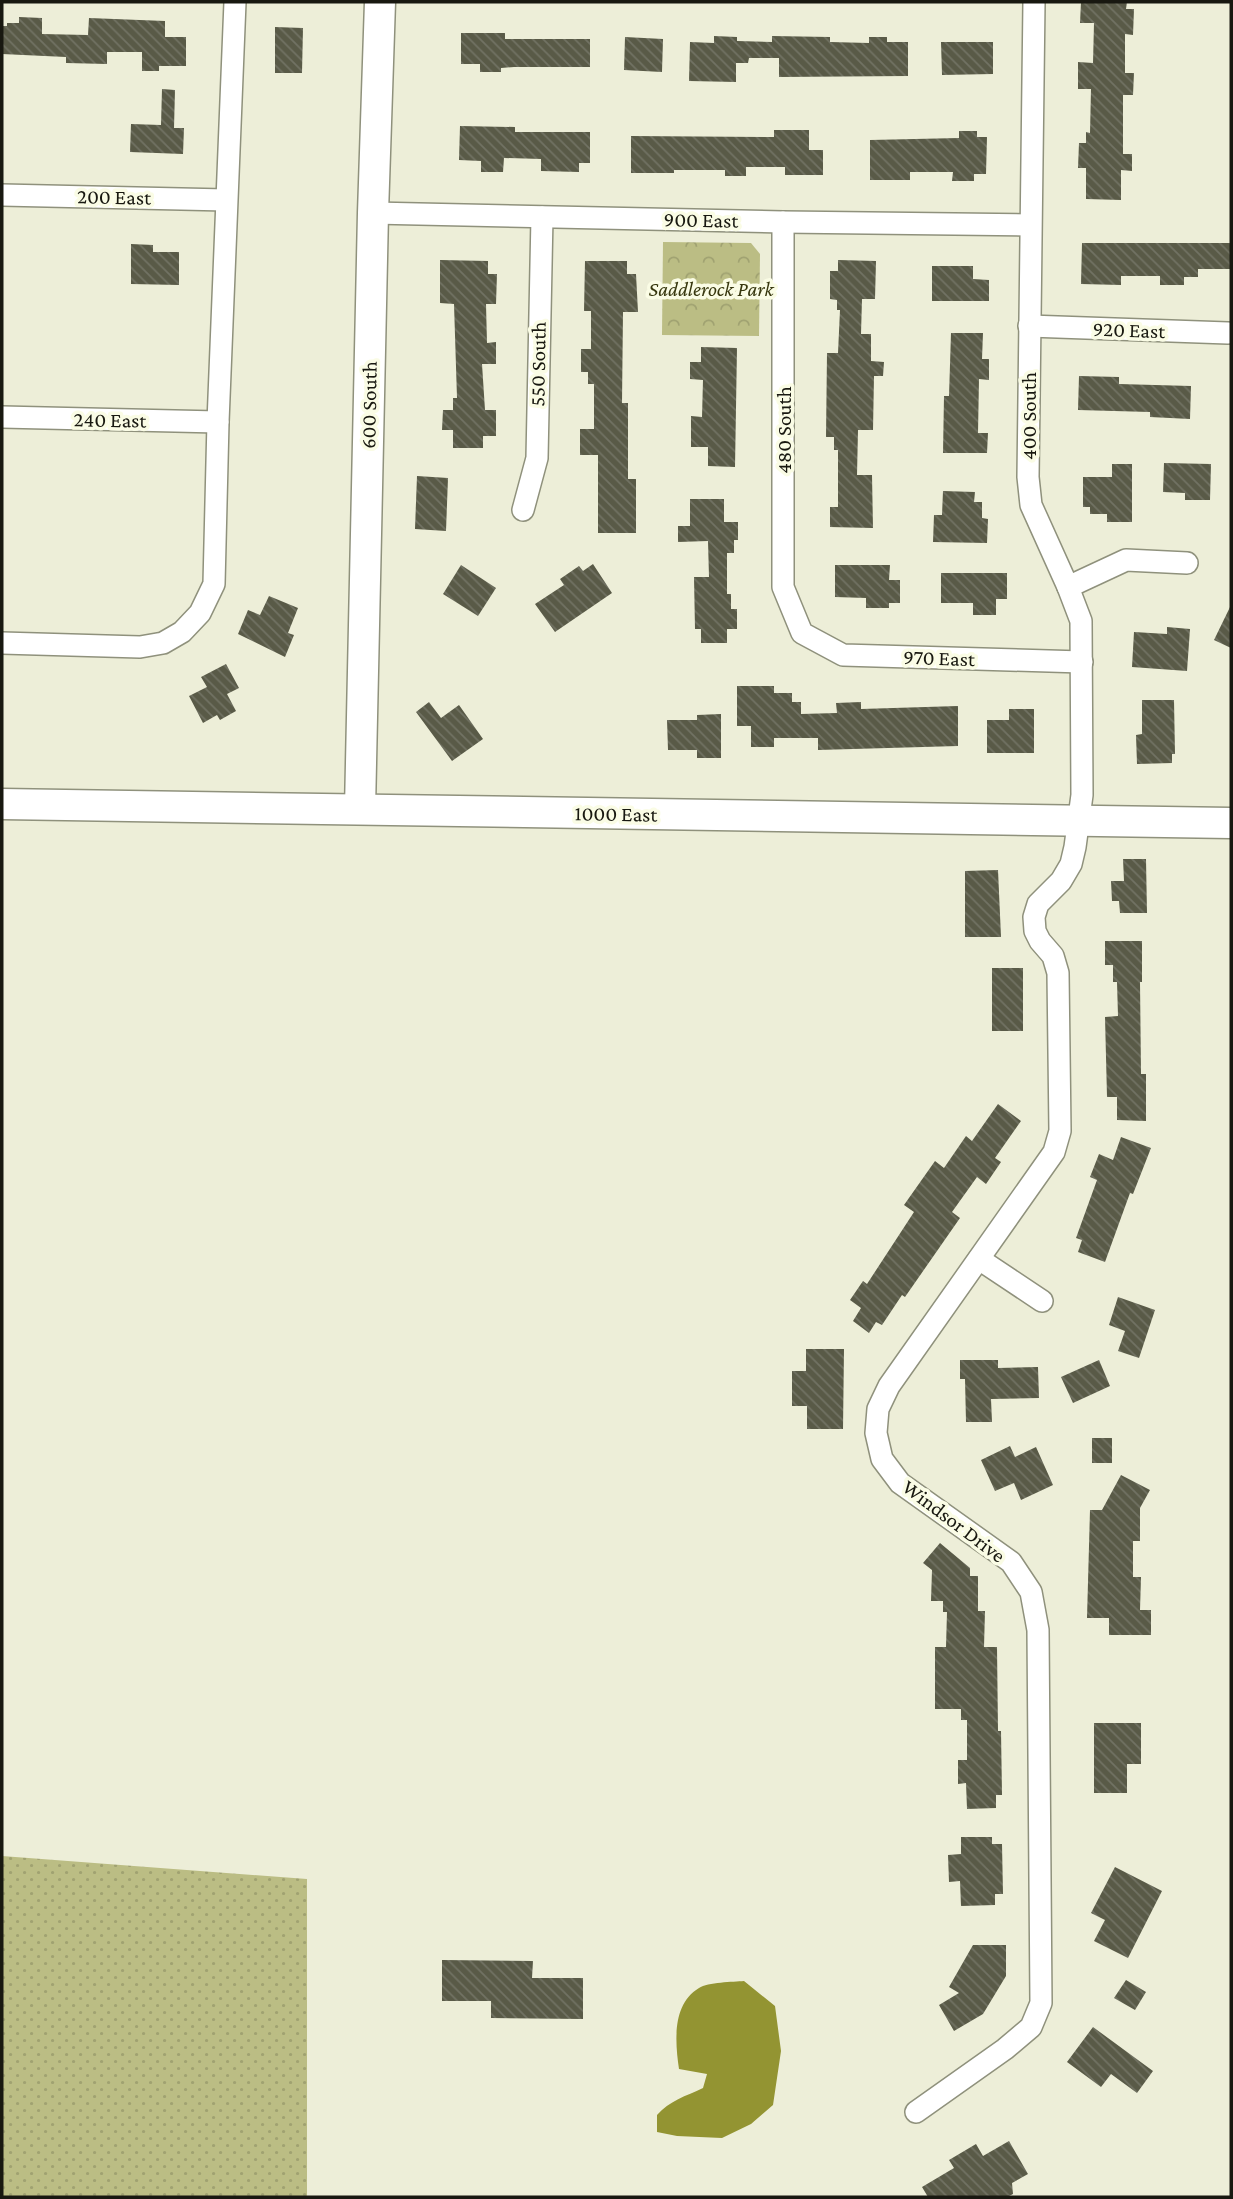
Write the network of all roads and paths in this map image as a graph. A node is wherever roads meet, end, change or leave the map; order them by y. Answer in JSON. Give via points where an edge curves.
{"nodes":[{"id":1,"x":235,"y":2,"type":"edge"},
{"id":2,"x":380,"y":2,"type":"edge"},
{"id":3,"x":1034,"y":2,"type":"edge"},
{"id":4,"x":2,"y":195,"type":"edge"},
{"id":5,"x":226,"y":200,"type":"junction"},
{"id":6,"x":373,"y":213,"type":"junction"},
{"id":7,"x":542,"y":217,"type":"junction"},
{"id":8,"x":783,"y":222,"type":"junction"},
{"id":9,"x":1030,"y":225,"type":"junction"},
{"id":10,"x":1029,"y":326,"type":"junction"},
{"id":11,"x":1228,"y":333,"type":"dead end"},
{"id":12,"x":2,"y":417,"type":"edge"},
{"id":13,"x":218,"y":422,"type":"junction"},
{"id":14,"x":523,"y":510,"type":"dead end"},
{"id":15,"x":1187,"y":564,"type":"dead end"},
{"id":16,"x":1068,"y":587,"type":"junction"},
{"id":17,"x":802,"y":633,"type":"joint"},
{"id":18,"x":2,"y":643,"type":"edge"},
{"id":19,"x":1082,"y":662,"type":"junction"},
{"id":20,"x":2,"y":804,"type":"edge"},
{"id":21,"x":360,"y":809,"type":"junction"},
{"id":22,"x":1079,"y":819,"type":"junction"},
{"id":23,"x":1231,"y":823,"type":"edge"},
{"id":24,"x":979,"y":1259,"type":"junction"},
{"id":25,"x":1042,"y":1301,"type":"dead end"},
{"id":26,"x":916,"y":2112,"type":"dead end"}],
"edges":[{"from":1,"to":5,"type":"street"},
{"from":2,"to":6,"type":"street","name":"600 South"},
{"from":3,"to":9,"type":"street","name":"400 South"},
{"from":4,"to":5,"type":"street","name":"200 East"},
{"from":5,"to":13,"type":"street"},
{"from":6,"to":7,"type":"street","name":"900 East"},
{"from":6,"to":21,"type":"street","name":"600 South"},
{"from":7,"to":8,"type":"street","name":"900 East"},
{"from":7,"to":14,"type":"street","name":"550 South","via":[[537,458]]},
{"from":8,"to":9,"type":"street","name":"900 East"},
{"from":8,"to":17,"type":"street","name":"480 South","via":[[783,587]]},
{"from":9,"to":10,"type":"street","name":"400 South"},
{"from":10,"to":11,"type":"street","name":"920 East"},
{"from":10,"to":16,"type":"street","name":"400 South","via":[[1031,505]]},
{"from":12,"to":13,"type":"street","name":"240 East"},
{"from":13,"to":18,"type":"street","via":[[214,584],[200,613],[163,643],[140,647]]},
{"from":15,"to":16,"type":"street","via":[[1126,560]]},
{"from":16,"to":19,"type":"street","name":"400 South","via":[[1081,621]]},
{"from":17,"to":19,"type":"street","name":"970 East","via":[[843,655]]},
{"from":19,"to":22,"type":"street","name":"400 South"},
{"from":20,"to":21,"type":"street","name":"1000 East"},
{"from":21,"to":22,"type":"street","name":"1000 East"},
{"from":22,"to":23,"type":"street","name":"1000 East"},
{"from":22,"to":24,"type":"street","name":"Windsor Drive","via":[[1071,863],[1038,904],[1034,917],[1035,931],[1053,956],[1058,973],[1060,1131],[1054,1152]]},
{"from":24,"to":25,"type":"street"},
{"from":24,"to":26,"type":"street","name":"Windsor Drive","via":[[889,1386],[878,1409],[876,1433],[882,1459],[900,1483],[1011,1562],[1031,1592],[1038,1630],[1041,2003],[1031,2027]]}]}
